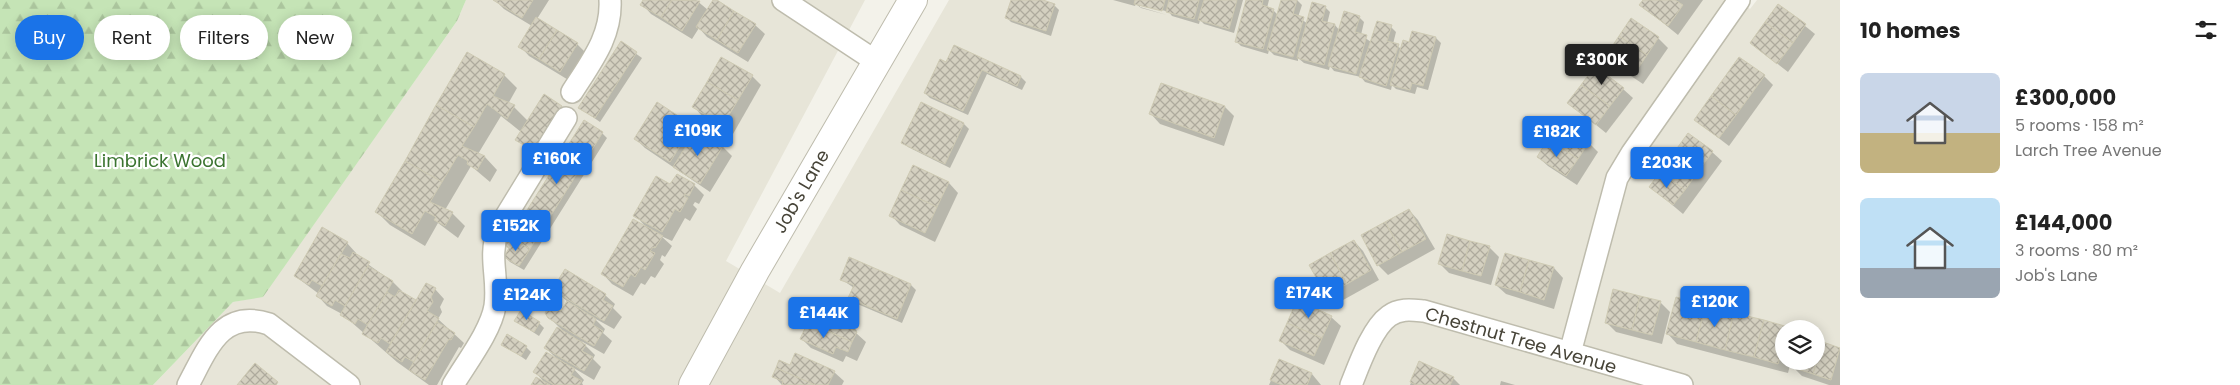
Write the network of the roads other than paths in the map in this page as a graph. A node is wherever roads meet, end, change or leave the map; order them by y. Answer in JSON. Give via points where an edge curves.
{"nodes":[{"id":1,"x":610,"y":0,"type":"edge"},
{"id":2,"x":783,"y":0,"type":"edge"},
{"id":3,"x":913,"y":0,"type":"edge"},
{"id":4,"x":1739,"y":0,"type":"edge"},
{"id":5,"x":877,"y":62,"type":"junction"},
{"id":6,"x":572,"y":92,"type":"dead end"},
{"id":7,"x":566,"y":118,"type":"dead end"},
{"id":8,"x":1570,"y":353,"type":"junction"},
{"id":9,"x":188,"y":385,"type":"edge"},
{"id":10,"x":349,"y":385,"type":"edge"},
{"id":11,"x":453,"y":385,"type":"edge"},
{"id":12,"x":693,"y":385,"type":"edge"},
{"id":13,"x":1351,"y":385,"type":"edge"},
{"id":14,"x":1682,"y":385,"type":"edge"}],
"edges":[{"from":1,"to":6,"type":"street","via":[[611,16],[605,39]]},
{"from":2,"to":5,"type":"street"},
{"from":3,"to":5,"type":"street","name":"Job's Lane"},
{"from":4,"to":8,"type":"street","via":[[1617,178]]},
{"from":5,"to":12,"type":"street","name":"Job's Lane","via":[[755,271]]},
{"from":7,"to":11,"type":"street","via":[[498,228],[492,246],[493,313]]},
{"from":8,"to":13,"type":"street","name":"Chestnut Tree Avenue","via":[[1424,311],[1405,309],[1389,316],[1369,344]]},
{"from":8,"to":14,"type":"street","name":"Chestnut Tree Avenue"},
{"from":9,"to":10,"type":"street","via":[[219,333],[242,319],[268,324]]}]}
